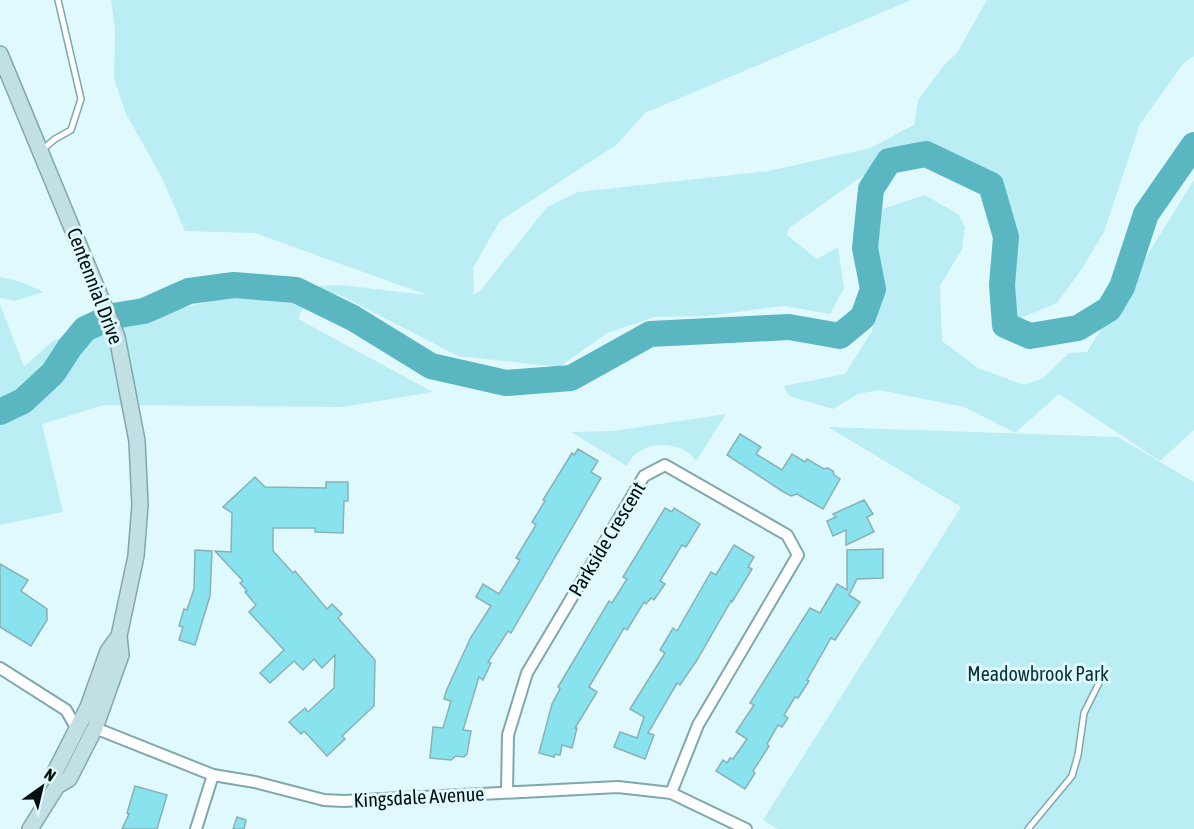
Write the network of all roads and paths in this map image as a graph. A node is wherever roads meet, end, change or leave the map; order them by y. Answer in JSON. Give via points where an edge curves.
{"nodes":[{"id":1,"x":58,"y":0,"type":"edge"},
{"id":2,"x":0,"y":54,"type":"edge"},
{"id":3,"x":41,"y":151,"type":"junction"},
{"id":4,"x":119,"y":636,"type":"junction"},
{"id":5,"x":0,"y":668,"type":"edge"},
{"id":6,"x":1101,"y":679,"type":"dead end"},
{"id":7,"x":95,"y":728,"type":"junction"},
{"id":8,"x":77,"y":729,"type":"junction"},
{"id":9,"x":213,"y":775,"type":"junction"},
{"id":10,"x":57,"y":786,"type":"junction"},
{"id":11,"x":507,"y":792,"type":"junction"},
{"id":12,"x":672,"y":793,"type":"junction"},
{"id":13,"x":30,"y":829,"type":"edge"},
{"id":14,"x":196,"y":829,"type":"edge"},
{"id":15,"x":746,"y":829,"type":"edge"},
{"id":16,"x":1028,"y":829,"type":"edge"}],
"edges":[{"from":1,"to":3,"type":"lane","via":[[81,99],[71,129]]},
{"from":2,"to":3,"type":"main road","name":"Centennial Drive"},
{"from":3,"to":4,"type":"main road","name":"Centennial Drive","via":[[117,337],[137,441],[140,505],[136,556]]},
{"from":4,"to":7,"type":"main road","name":"Centennial Drive","via":[[121,654]]},
{"from":4,"to":8,"type":"main road","name":"Centennial Drive","via":[[108,651]]},
{"from":5,"to":8,"type":"street","via":[[66,710]]},
{"from":6,"to":16,"type":"lane","via":[[1084,713],[1072,776]]},
{"from":7,"to":9,"type":"street","name":"Kingsdale Avenue"},
{"from":7,"to":10,"type":"main road","name":"Centennial Drive","via":[[69,779]]},
{"from":8,"to":10,"type":"main road","name":"Centennial Drive","via":[[55,772]]},
{"from":9,"to":11,"type":"street","name":"Kingsdale Avenue","via":[[324,800]]},
{"from":9,"to":14,"type":"street"},
{"from":10,"to":13,"type":"main road","name":"Centennial Drive"},
{"from":11,"to":12,"type":"street","name":"Kingsdale Avenue","via":[[618,787]]},
{"from":11,"to":12,"type":"street","name":"Parkside Crescent","via":[[508,735],[527,673],[644,476],[665,465],[787,535],[798,555],[698,725]]},
{"from":12,"to":15,"type":"street","name":"Kingsdale Avenue"}]}
